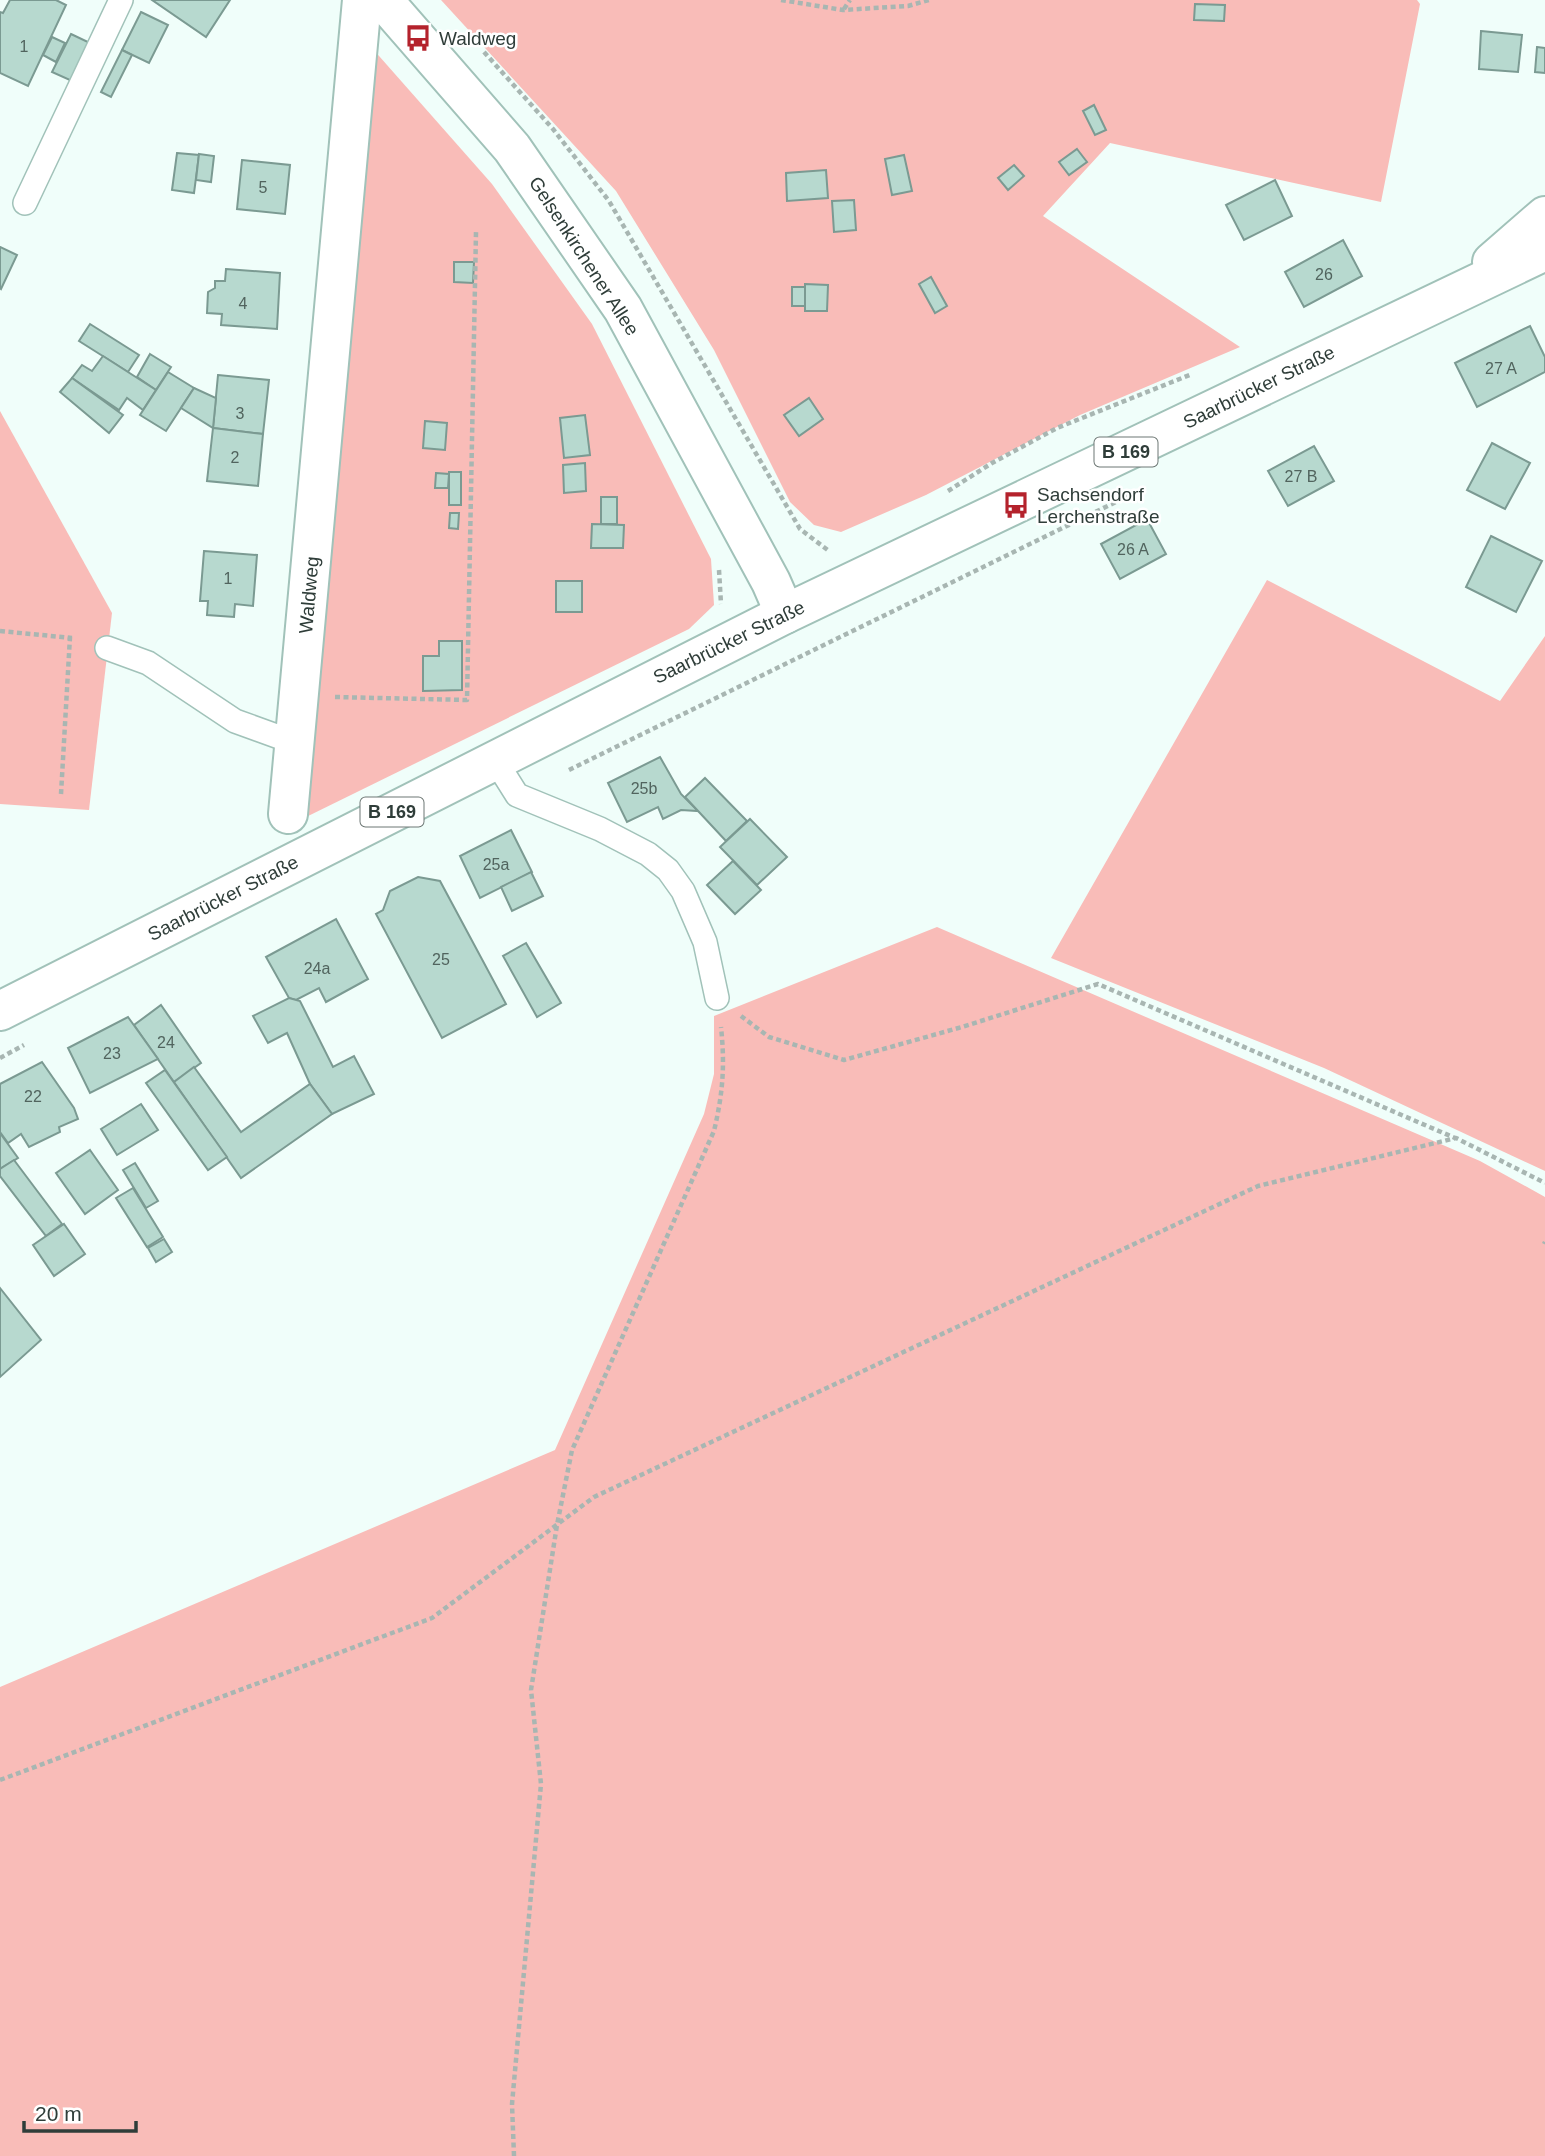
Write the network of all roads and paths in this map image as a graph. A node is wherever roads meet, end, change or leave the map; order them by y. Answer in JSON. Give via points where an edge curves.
{"nodes":[{"id":1,"x":121,"y":0,"type":"edge"},
{"id":2,"x":362,"y":0,"type":"edge"},
{"id":3,"x":383,"y":0,"type":"edge"},
{"id":4,"x":781,"y":0,"type":"edge"},
{"id":5,"x":850,"y":0,"type":"edge"},
{"id":6,"x":929,"y":0,"type":"edge"},
{"id":7,"x":843,"y":10,"type":"junction"},
{"id":8,"x":25,"y":203,"type":"dead end"},
{"id":9,"x":1545,"y":216,"type":"edge"},
{"id":10,"x":476,"y":232,"type":"dead end"},
{"id":11,"x":1545,"y":251,"type":"edge"},
{"id":12,"x":1465,"y":287,"type":"junction"},
{"id":13,"x":718,"y":558,"type":"dead end"},
{"id":14,"x":721,"y":608,"type":"dead end"},
{"id":15,"x":785,"y":614,"type":"junction"},
{"id":16,"x":0,"y":631,"type":"edge"},
{"id":17,"x":70,"y":637,"type":"junction"},
{"id":18,"x":107,"y":648,"type":"joint"},
{"id":19,"x":299,"y":697,"type":"junction"},
{"id":20,"x":293,"y":742,"type":"junction"},
{"id":21,"x":495,"y":760,"type":"junction"},
{"id":22,"x":61,"y":794,"type":"dead end"},
{"id":23,"x":288,"y":814,"type":"dead end"},
{"id":24,"x":718,"y":998,"type":"junction"},
{"id":25,"x":0,"y":1011,"type":"edge"},
{"id":26,"x":1456,"y":1138,"type":"junction"},
{"id":27,"x":1545,"y":1183,"type":"edge"},
{"id":28,"x":556,"y":1525,"type":"junction"},
{"id":29,"x":0,"y":1780,"type":"edge"},
{"id":30,"x":514,"y":2156,"type":"edge"}],
"edges":[{"from":1,"to":8,"type":"lane"},
{"from":2,"to":19,"type":"main road","name":"Waldweg"},
{"from":3,"to":15,"type":"main road","name":"Gelsenkirchener Allee","via":[[512,148],[623,309]]},
{"from":4,"to":7,"type":"path"},
{"from":5,"to":7,"type":"path"},
{"from":6,"to":7,"type":"path","via":[[908,6]]},
{"from":9,"to":12,"type":"main road","name":"Saarbrücker Straße","number":"B 169"},
{"from":10,"to":19,"type":"path","via":[[467,700]]},
{"from":11,"to":12,"type":"main road","name":"Saarbrücker Straße","number":"B 169"},
{"from":12,"to":15,"type":"main road","name":"Saarbrücker Straße","number":"B 169"},
{"from":13,"to":14,"type":"path"},
{"from":15,"to":21,"type":"main road","name":"Saarbrücker Straße","number":"B 169"},
{"from":16,"to":17,"type":"path"},
{"from":17,"to":18,"type":"path"},
{"from":17,"to":22,"type":"path"},
{"from":18,"to":20,"type":"lane","via":[[148,663],[235,721]]},
{"from":19,"to":20,"type":"main road","name":"Waldweg"},
{"from":20,"to":23,"type":"main road","name":"Waldweg"},
{"from":21,"to":24,"type":"lane","via":[[517,795],[600,829],[668,870],[683,891],[705,942]]},
{"from":21,"to":25,"type":"main road","name":"Saarbrücker Straße","number":"B 169"},
{"from":24,"to":26,"type":"path","via":[[769,1037],[845,1060],[1098,984]]},
{"from":24,"to":28,"type":"path","via":[[724,1066],[714,1131],[572,1450]]},
{"from":26,"to":27,"type":"path"},
{"from":26,"to":28,"type":"path","via":[[1258,1186],[594,1496]]},
{"from":28,"to":29,"type":"path","via":[[432,1618]]},
{"from":28,"to":30,"type":"path","via":[[531,1690],[541,1784],[512,2104]]}]}
